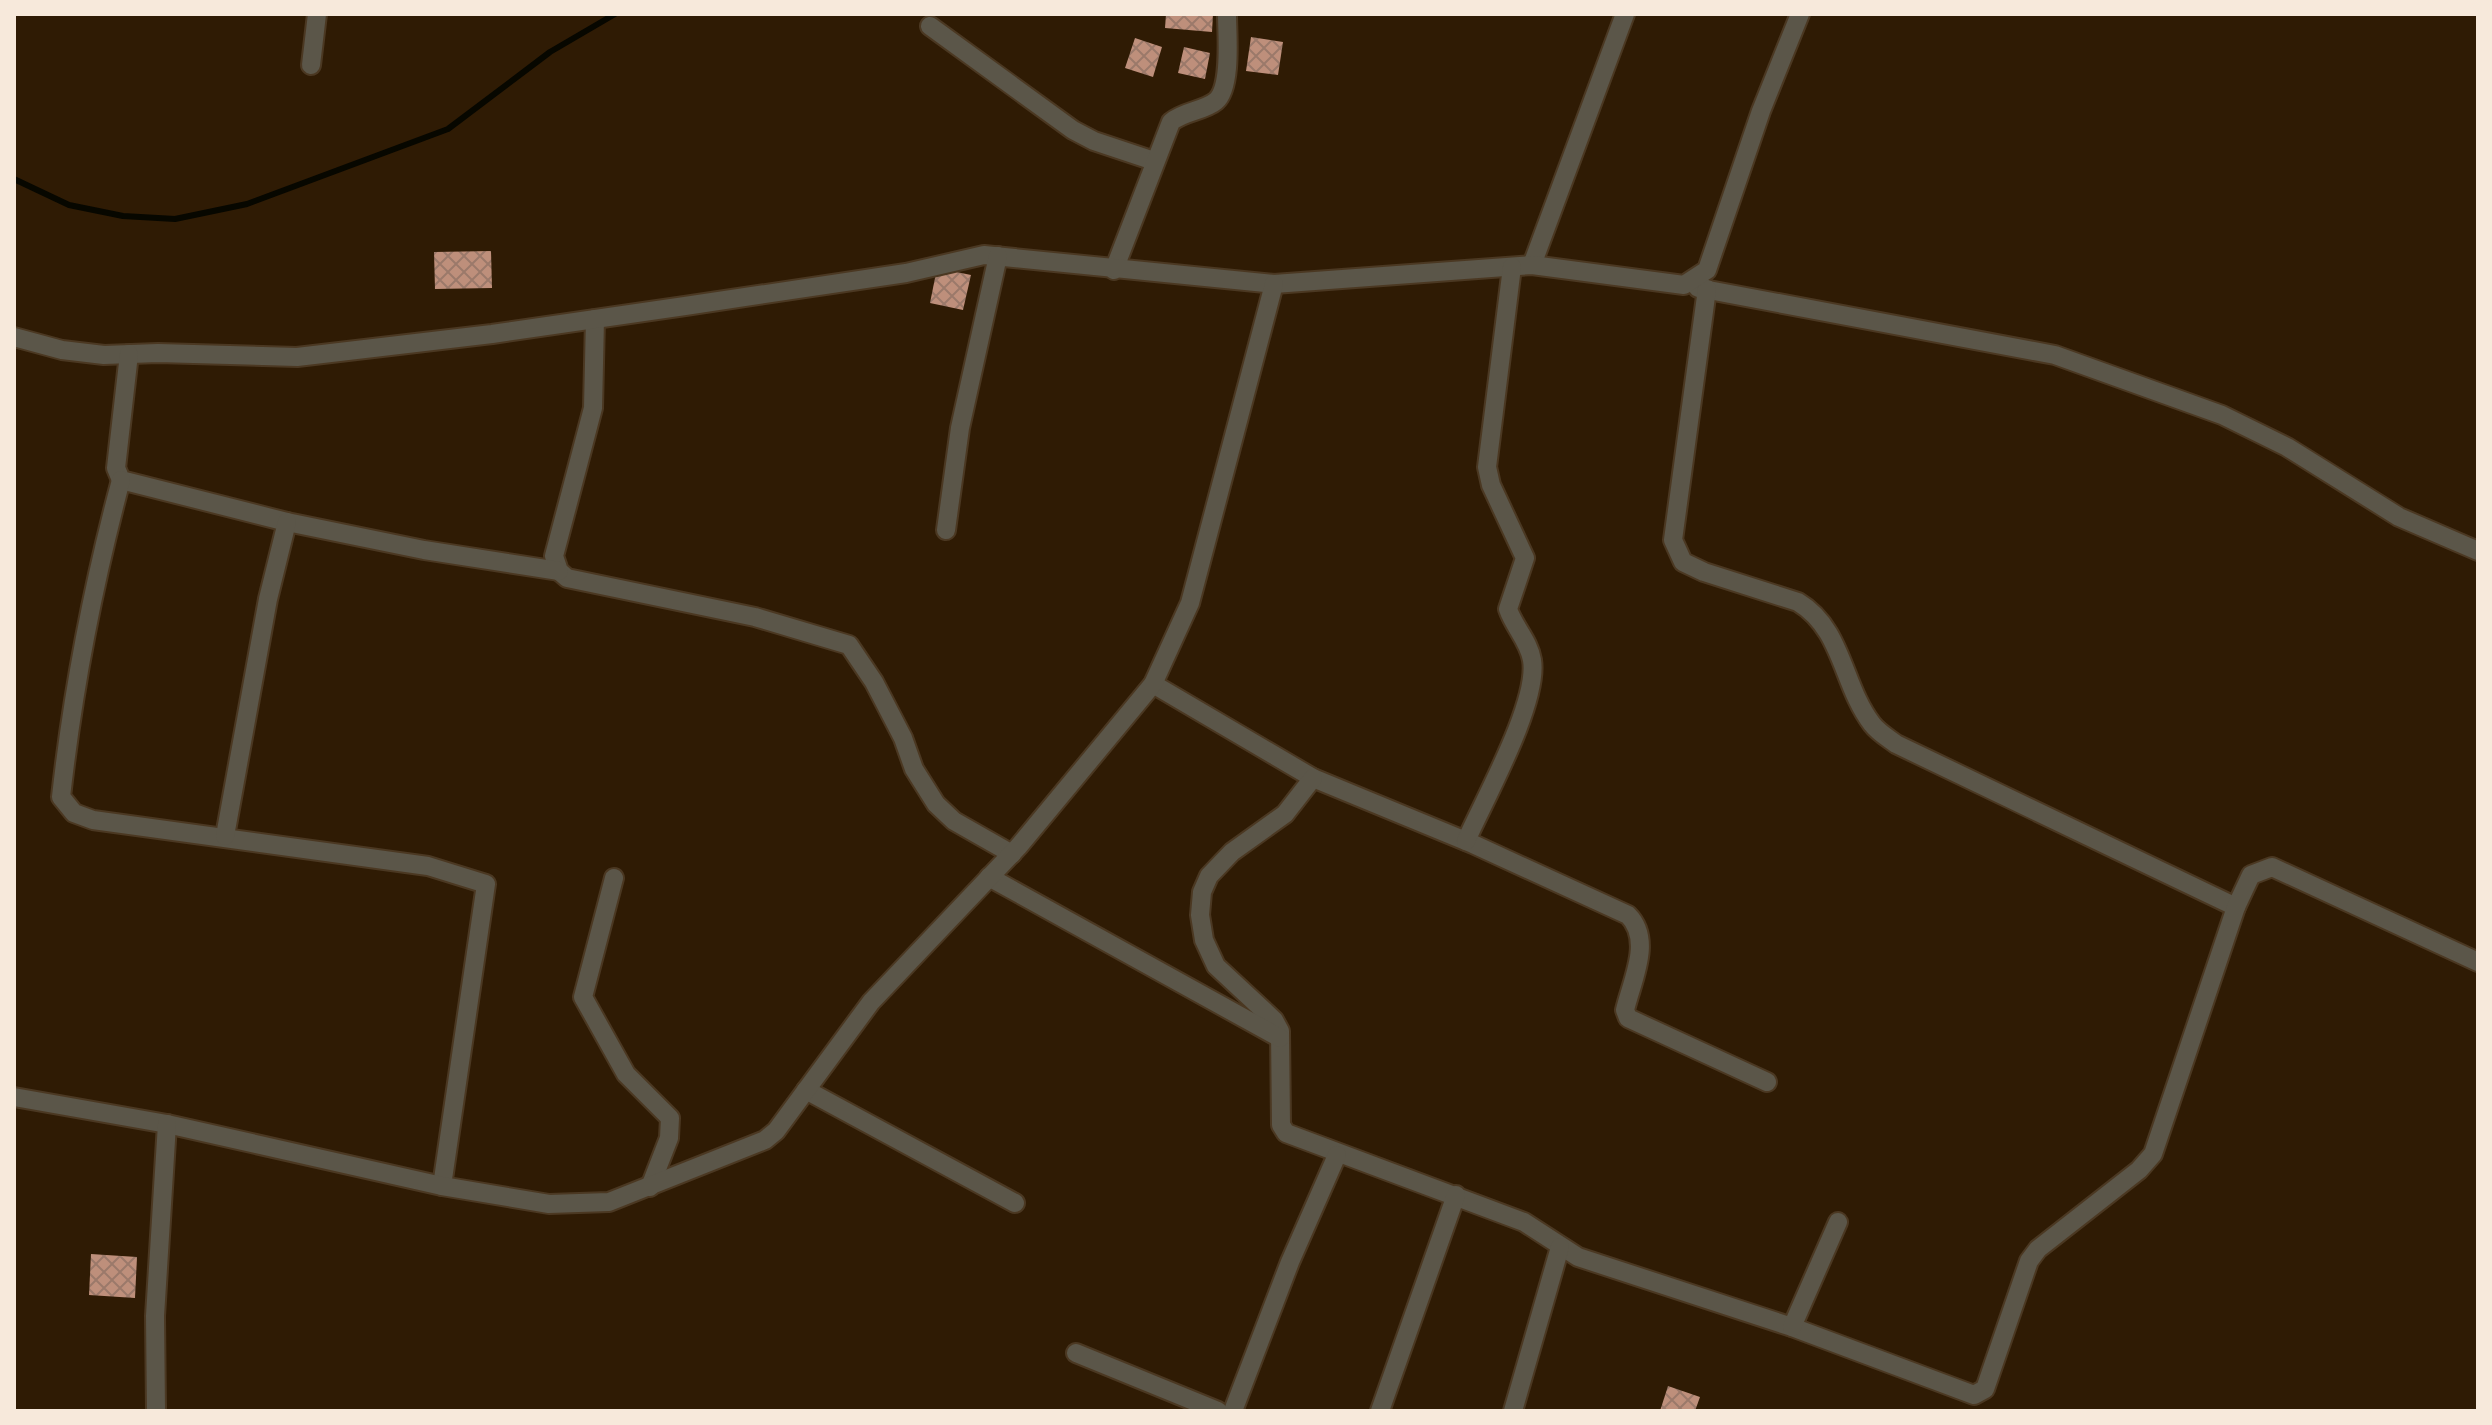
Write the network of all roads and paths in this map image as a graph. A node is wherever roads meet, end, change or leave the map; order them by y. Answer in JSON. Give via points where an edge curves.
{"nodes":[{"id":1,"x":317,"y":14,"type":"edge"},
{"id":2,"x":1227,"y":14,"type":"edge"},
{"id":3,"x":1625,"y":14,"type":"edge"},
{"id":4,"x":1800,"y":14,"type":"edge"},
{"id":5,"x":930,"y":26,"type":"dead end"},
{"id":6,"x":311,"y":65,"type":"dead end"},
{"id":7,"x":1154,"y":161,"type":"junction"},
{"id":8,"x":998,"y":256,"type":"junction"},
{"id":9,"x":1532,"y":265,"type":"junction"},
{"id":10,"x":1512,"y":267,"type":"junction"},
{"id":11,"x":1114,"y":270,"type":"junction"},
{"id":12,"x":1274,"y":284,"type":"junction"},
{"id":13,"x":1684,"y":285,"type":"junction"},
{"id":14,"x":1707,"y":289,"type":"junction"},
{"id":15,"x":595,"y":319,"type":"junction"},
{"id":16,"x":14,"y":337,"type":"edge"},
{"id":17,"x":129,"y":354,"type":"junction"},
{"id":18,"x":121,"y":480,"type":"junction"},
{"id":19,"x":287,"y":522,"type":"junction"},
{"id":20,"x":946,"y":530,"type":"dead end"},
{"id":21,"x":2478,"y":551,"type":"edge"},
{"id":22,"x":559,"y":571,"type":"junction"},
{"id":23,"x":1153,"y":684,"type":"junction"},
{"id":24,"x":1313,"y":778,"type":"junction"},
{"id":25,"x":225,"y":836,"type":"junction"},
{"id":26,"x":1466,"y":841,"type":"junction"},
{"id":27,"x":1012,"y":854,"type":"junction"},
{"id":28,"x":989,"y":877,"type":"junction"},
{"id":29,"x":614,"y":878,"type":"dead end"},
{"id":30,"x":2236,"y":907,"type":"junction"},
{"id":31,"x":2478,"y":962,"type":"edge"},
{"id":32,"x":1280,"y":1038,"type":"junction"},
{"id":33,"x":1767,"y":1082,"type":"dead end"},
{"id":34,"x":806,"y":1090,"type":"junction"},
{"id":35,"x":14,"y":1097,"type":"edge"},
{"id":36,"x":167,"y":1124,"type":"junction"},
{"id":37,"x":1337,"y":1155,"type":"junction"},
{"id":38,"x":442,"y":1186,"type":"junction"},
{"id":39,"x":650,"y":1187,"type":"junction"},
{"id":40,"x":1456,"y":1195,"type":"junction"},
{"id":41,"x":1015,"y":1203,"type":"dead end"},
{"id":42,"x":1838,"y":1222,"type":"dead end"},
{"id":43,"x":1560,"y":1247,"type":"junction"},
{"id":44,"x":1792,"y":1327,"type":"junction"},
{"id":45,"x":1076,"y":1353,"type":"dead end"},
{"id":46,"x":156,"y":1411,"type":"edge"},
{"id":47,"x":1218,"y":1411,"type":"edge"},
{"id":48,"x":1233,"y":1411,"type":"edge"},
{"id":49,"x":1380,"y":1411,"type":"edge"},
{"id":50,"x":1513,"y":1411,"type":"edge"}],
"edges":[{"from":1,"to":6,"type":"street"},
{"from":2,"to":7,"type":"street","via":[[1226,77],[1219,97],[1171,122]]},
{"from":3,"to":9,"type":"street"},
{"from":4,"to":13,"type":"street","via":[[1707,270]]},
{"from":5,"to":7,"type":"street","via":[[1073,130]]},
{"from":7,"to":11,"type":"street"},
{"from":8,"to":11,"type":"street"},
{"from":8,"to":15,"type":"street"},
{"from":8,"to":20,"type":"street","via":[[960,428]]},
{"from":9,"to":10,"type":"street"},
{"from":9,"to":13,"type":"street"},
{"from":10,"to":12,"type":"street"},
{"from":10,"to":26,"type":"street","via":[[1487,467],[1525,558],[1508,609],[1529,648],[1533,681]]},
{"from":11,"to":12,"type":"street"},
{"from":12,"to":23,"type":"street","via":[[1190,603]]},
{"from":13,"to":14,"type":"street"},
{"from":14,"to":21,"type":"street","via":[[2055,355],[2222,415],[2287,447],[2399,517]]},
{"from":14,"to":30,"type":"street","via":[[1673,540],[1683,562],[1810,609],[1831,636],[1873,726],[1896,744]]},
{"from":15,"to":17,"type":"street","via":[[297,357]]},
{"from":15,"to":22,"type":"street","via":[[593,408],[554,556]]},
{"from":16,"to":17,"type":"street","via":[[62,350]]},
{"from":17,"to":18,"type":"street","via":[[116,468]]},
{"from":18,"to":19,"type":"street"},
{"from":18,"to":25,"type":"street","via":[[93,587],[61,797],[74,813],[93,820]]},
{"from":19,"to":22,"type":"street"},
{"from":19,"to":25,"type":"street"},
{"from":22,"to":27,"type":"street","via":[[577,580],[755,617],[849,645],[874,682],[936,804],[954,821]]},
{"from":23,"to":24,"type":"street"},
{"from":23,"to":27,"type":"street"},
{"from":24,"to":26,"type":"street"},
{"from":24,"to":32,"type":"street","via":[[1285,814],[1209,876],[1202,892],[1204,940],[1216,966],[1274,1020]]},
{"from":25,"to":38,"type":"street","via":[[428,866],[486,884]]},
{"from":26,"to":33,"type":"street","via":[[1628,915],[1642,940],[1625,1010],[1628,1018]]},
{"from":27,"to":28,"type":"street"},
{"from":28,"to":32,"type":"street"},
{"from":28,"to":34,"type":"street","via":[[871,1002]]},
{"from":29,"to":39,"type":"street","via":[[583,997],[626,1074],[668,1113],[669,1138]]},
{"from":30,"to":31,"type":"street","via":[[2251,875],[2272,867]]},
{"from":30,"to":44,"type":"street","via":[[2153,1154],[2029,1261],[1985,1389],[1974,1395]]},
{"from":32,"to":37,"type":"street","via":[[1281,1125],[1286,1133]]},
{"from":34,"to":39,"type":"street","via":[[765,1140]]},
{"from":34,"to":41,"type":"street"},
{"from":35,"to":36,"type":"street"},
{"from":36,"to":38,"type":"street"},
{"from":36,"to":46,"type":"street","via":[[155,1316]]},
{"from":37,"to":40,"type":"street"},
{"from":37,"to":48,"type":"street"},
{"from":38,"to":39,"type":"street","via":[[582,1206]]},
{"from":40,"to":43,"type":"street","via":[[1524,1222]]},
{"from":40,"to":49,"type":"street"},
{"from":42,"to":44,"type":"street"},
{"from":43,"to":44,"type":"street"},
{"from":43,"to":50,"type":"street"},
{"from":45,"to":47,"type":"street"}]}
